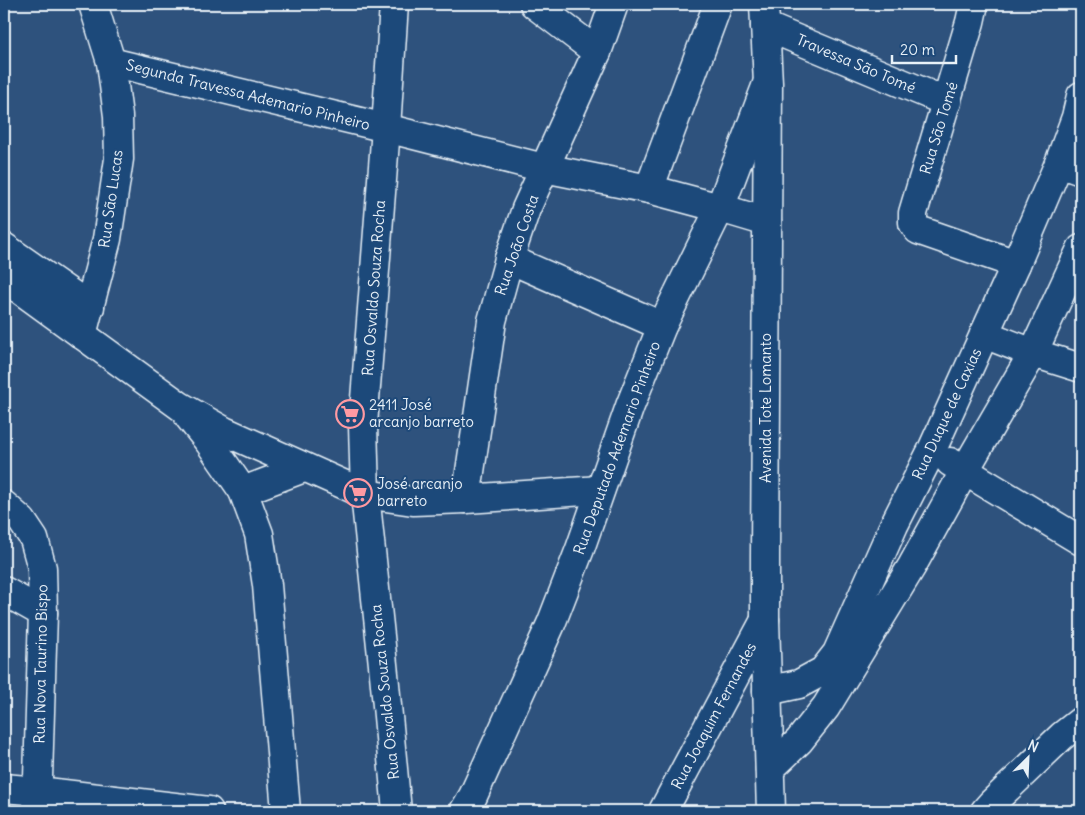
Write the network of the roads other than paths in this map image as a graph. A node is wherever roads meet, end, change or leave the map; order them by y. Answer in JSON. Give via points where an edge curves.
{"nodes":[{"id":1,"x":93,"y":4,"type":"edge"},
{"id":2,"x":394,"y":4,"type":"edge"},
{"id":3,"x":534,"y":4,"type":"edge"},
{"id":4,"x":614,"y":4,"type":"edge"},
{"id":5,"x":718,"y":4,"type":"edge"},
{"id":6,"x":974,"y":4,"type":"edge"},
{"id":7,"x":765,"y":15,"type":"edge"},
{"id":8,"x":597,"y":52,"type":"junction"},
{"id":9,"x":111,"y":62,"type":"junction"},
{"id":10,"x":768,"y":83,"type":"junction"},
{"id":11,"x":1081,"y":96,"type":"edge"},
{"id":12,"x":947,"y":102,"type":"junction"},
{"id":13,"x":386,"y":128,"type":"junction"},
{"id":14,"x":1070,"y":167,"type":"edge"},
{"id":15,"x":544,"y":168,"type":"junction"},
{"id":16,"x":649,"y":189,"type":"junction"},
{"id":17,"x":720,"y":208,"type":"junction"},
{"id":18,"x":767,"y":222,"type":"junction"},
{"id":19,"x":4,"y":247,"type":"edge"},
{"id":20,"x":1081,"y":249,"type":"edge"},
{"id":21,"x":509,"y":259,"type":"junction"},
{"id":22,"x":1016,"y":264,"type":"junction"},
{"id":23,"x":4,"y":278,"type":"edge"},
{"id":24,"x":90,"y":307,"type":"junction"},
{"id":25,"x":662,"y":326,"type":"junction"},
{"id":26,"x":984,"y":334,"type":"junction"},
{"id":27,"x":82,"y":335,"type":"junction"},
{"id":28,"x":1033,"y":353,"type":"junction"},
{"id":29,"x":1081,"y":368,"type":"edge"},
{"id":30,"x":180,"y":406,"type":"junction"},
{"id":31,"x":931,"y":452,"type":"junction"},
{"id":32,"x":304,"y":468,"type":"junction"},
{"id":33,"x":965,"y":470,"type":"junction"},
{"id":34,"x":242,"y":490,"type":"junction"},
{"id":35,"x":600,"y":490,"type":"junction"},
{"id":36,"x":365,"y":494,"type":"junction"},
{"id":37,"x":466,"y":499,"type":"junction"},
{"id":38,"x":13,"y":513,"type":"edge"},
{"id":39,"x":1081,"y":541,"type":"edge"},
{"id":40,"x":4,"y":591,"type":"edge"},
{"id":41,"x":43,"y":612,"type":"junction"},
{"id":42,"x":766,"y":620,"type":"junction"},
{"id":43,"x":844,"y":659,"type":"junction"},
{"id":44,"x":768,"y":691,"type":"junction"},
{"id":45,"x":1081,"y":721,"type":"edge"},
{"id":46,"x":770,"y":769,"type":"junction"},
{"id":47,"x":4,"y":788,"type":"edge"},
{"id":48,"x":38,"y":801,"type":"edge"},
{"id":49,"x":168,"y":809,"type":"edge"},
{"id":50,"x":209,"y":811,"type":"edge"},
{"id":51,"x":286,"y":811,"type":"edge"},
{"id":52,"x":397,"y":811,"type":"edge"},
{"id":53,"x":464,"y":811,"type":"edge"},
{"id":54,"x":663,"y":811,"type":"edge"},
{"id":55,"x":772,"y":811,"type":"edge"},
{"id":56,"x":985,"y":811,"type":"edge"}],
"edges":[{"from":1,"to":9,"type":"street","name":"Rua São Lucas"},
{"from":2,"to":13,"type":"street","name":"Rua Osvaldo Souza Rocha"},
{"from":3,"to":8,"type":"street"},
{"from":4,"to":8,"type":"street","name":"Rua João Costa"},
{"from":5,"to":16,"type":"street"},
{"from":6,"to":12,"type":"street","name":"Rua São Tomé"},
{"from":7,"to":10,"type":"street","name":"Avenida Tote Lomanto"},
{"from":7,"to":12,"type":"street","name":"Travessa São Tomé"},
{"from":8,"to":15,"type":"street","name":"Rua João Costa"},
{"from":9,"to":13,"type":"street","name":"Segunda Travessa Ademario Pinheiro"},
{"from":9,"to":24,"type":"street","name":"Rua São Lucas","via":[[118,116],[119,159],[107,239]]},
{"from":10,"to":17,"type":"street","name":"Rua Deputado Ademario Pinheiro"},
{"from":10,"to":18,"type":"street","name":"Avenida Tote Lomanto"},
{"from":11,"to":14,"type":"street","name":"Rua Duque de Caxias"},
{"from":12,"to":22,"type":"street","name":"Rua São Tomé","via":[[913,212],[913,223],[918,230]]},
{"from":13,"to":15,"type":"street","name":"Segunda Travessa Ademario Pinheiro"},
{"from":13,"to":36,"type":"street","name":"Rua Osvaldo Souza Rocha","via":[[363,425]]},
{"from":14,"to":22,"type":"street","name":"Rua Duque de Caxias"},
{"from":15,"to":16,"type":"street","name":"Segunda Travessa Ademario Pinheiro"},
{"from":15,"to":21,"type":"street","name":"Rua João Costa"},
{"from":16,"to":17,"type":"street","name":"Segunda Travessa Ademario Pinheiro"},
{"from":17,"to":18,"type":"street","name":"Segunda Travessa Ademario Pinheiro"},
{"from":17,"to":25,"type":"street","name":"Rua Deputado Ademario Pinheiro"},
{"from":18,"to":42,"type":"street","name":"Avenida Tote Lomanto"},
{"from":19,"to":24,"type":"street"},
{"from":20,"to":28,"type":"street","name":"Rua Duque de Caxias"},
{"from":21,"to":25,"type":"street"},
{"from":21,"to":37,"type":"street","name":"Rua João Costa","via":[[492,321]]},
{"from":22,"to":26,"type":"street","name":"Rua Duque de Caxias"},
{"from":23,"to":27,"type":"street"},
{"from":24,"to":27,"type":"street","name":"Rua São Lucas"},
{"from":25,"to":35,"type":"street","name":"Rua Deputado Ademario Pinheiro"},
{"from":26,"to":28,"type":"street"},
{"from":26,"to":31,"type":"street","name":"Rua Duque de Caxias"},
{"from":27,"to":30,"type":"street"},
{"from":28,"to":29,"type":"street"},
{"from":28,"to":33,"type":"street","name":"Rua Duque de Caxias"},
{"from":30,"to":32,"type":"street","via":[[224,431]]},
{"from":30,"to":34,"type":"street"},
{"from":31,"to":33,"type":"street"},
{"from":31,"to":43,"type":"street","name":"Rua Duque de Caxias","via":[[894,525]]},
{"from":32,"to":34,"type":"street"},
{"from":32,"to":36,"type":"street"},
{"from":33,"to":39,"type":"street"},
{"from":33,"to":43,"type":"street","name":"Rua Duque de Caxias","via":[[912,566]]},
{"from":34,"to":51,"type":"street","via":[[259,534],[267,585]]},
{"from":35,"to":37,"type":"street"},
{"from":35,"to":53,"type":"street","name":"Rua Deputado Ademario Pinheiro","via":[[551,624]]},
{"from":36,"to":37,"type":"street","via":[[413,501]]},
{"from":36,"to":52,"type":"street","name":"Rua Osvaldo Souza Rocha"},
{"from":38,"to":41,"type":"street","name":"Rua Nova Taurino Bispo","via":[[34,539],[42,568]]},
{"from":40,"to":41,"type":"street"},
{"from":41,"to":48,"type":"street","name":"Rua Nova Taurino Bispo"},
{"from":42,"to":44,"type":"street","name":"Avenida Tote Lomanto"},
{"from":42,"to":54,"type":"street","name":"Rua Joaquim Fernandes"},
{"from":43,"to":44,"type":"street","name":"Rua Duque de Caxias","via":[[799,684]]},
{"from":43,"to":46,"type":"street","name":"Rua Duque de Caxias","via":[[826,707],[799,741]]},
{"from":44,"to":46,"type":"street","name":"Avenida Tote Lomanto"},
{"from":45,"to":56,"type":"street"},
{"from":46,"to":55,"type":"street","name":"Avenida Tote Lomanto"},
{"from":47,"to":48,"type":"street"},
{"from":48,"to":49,"type":"street"},
{"from":49,"to":50,"type":"street"}]}
